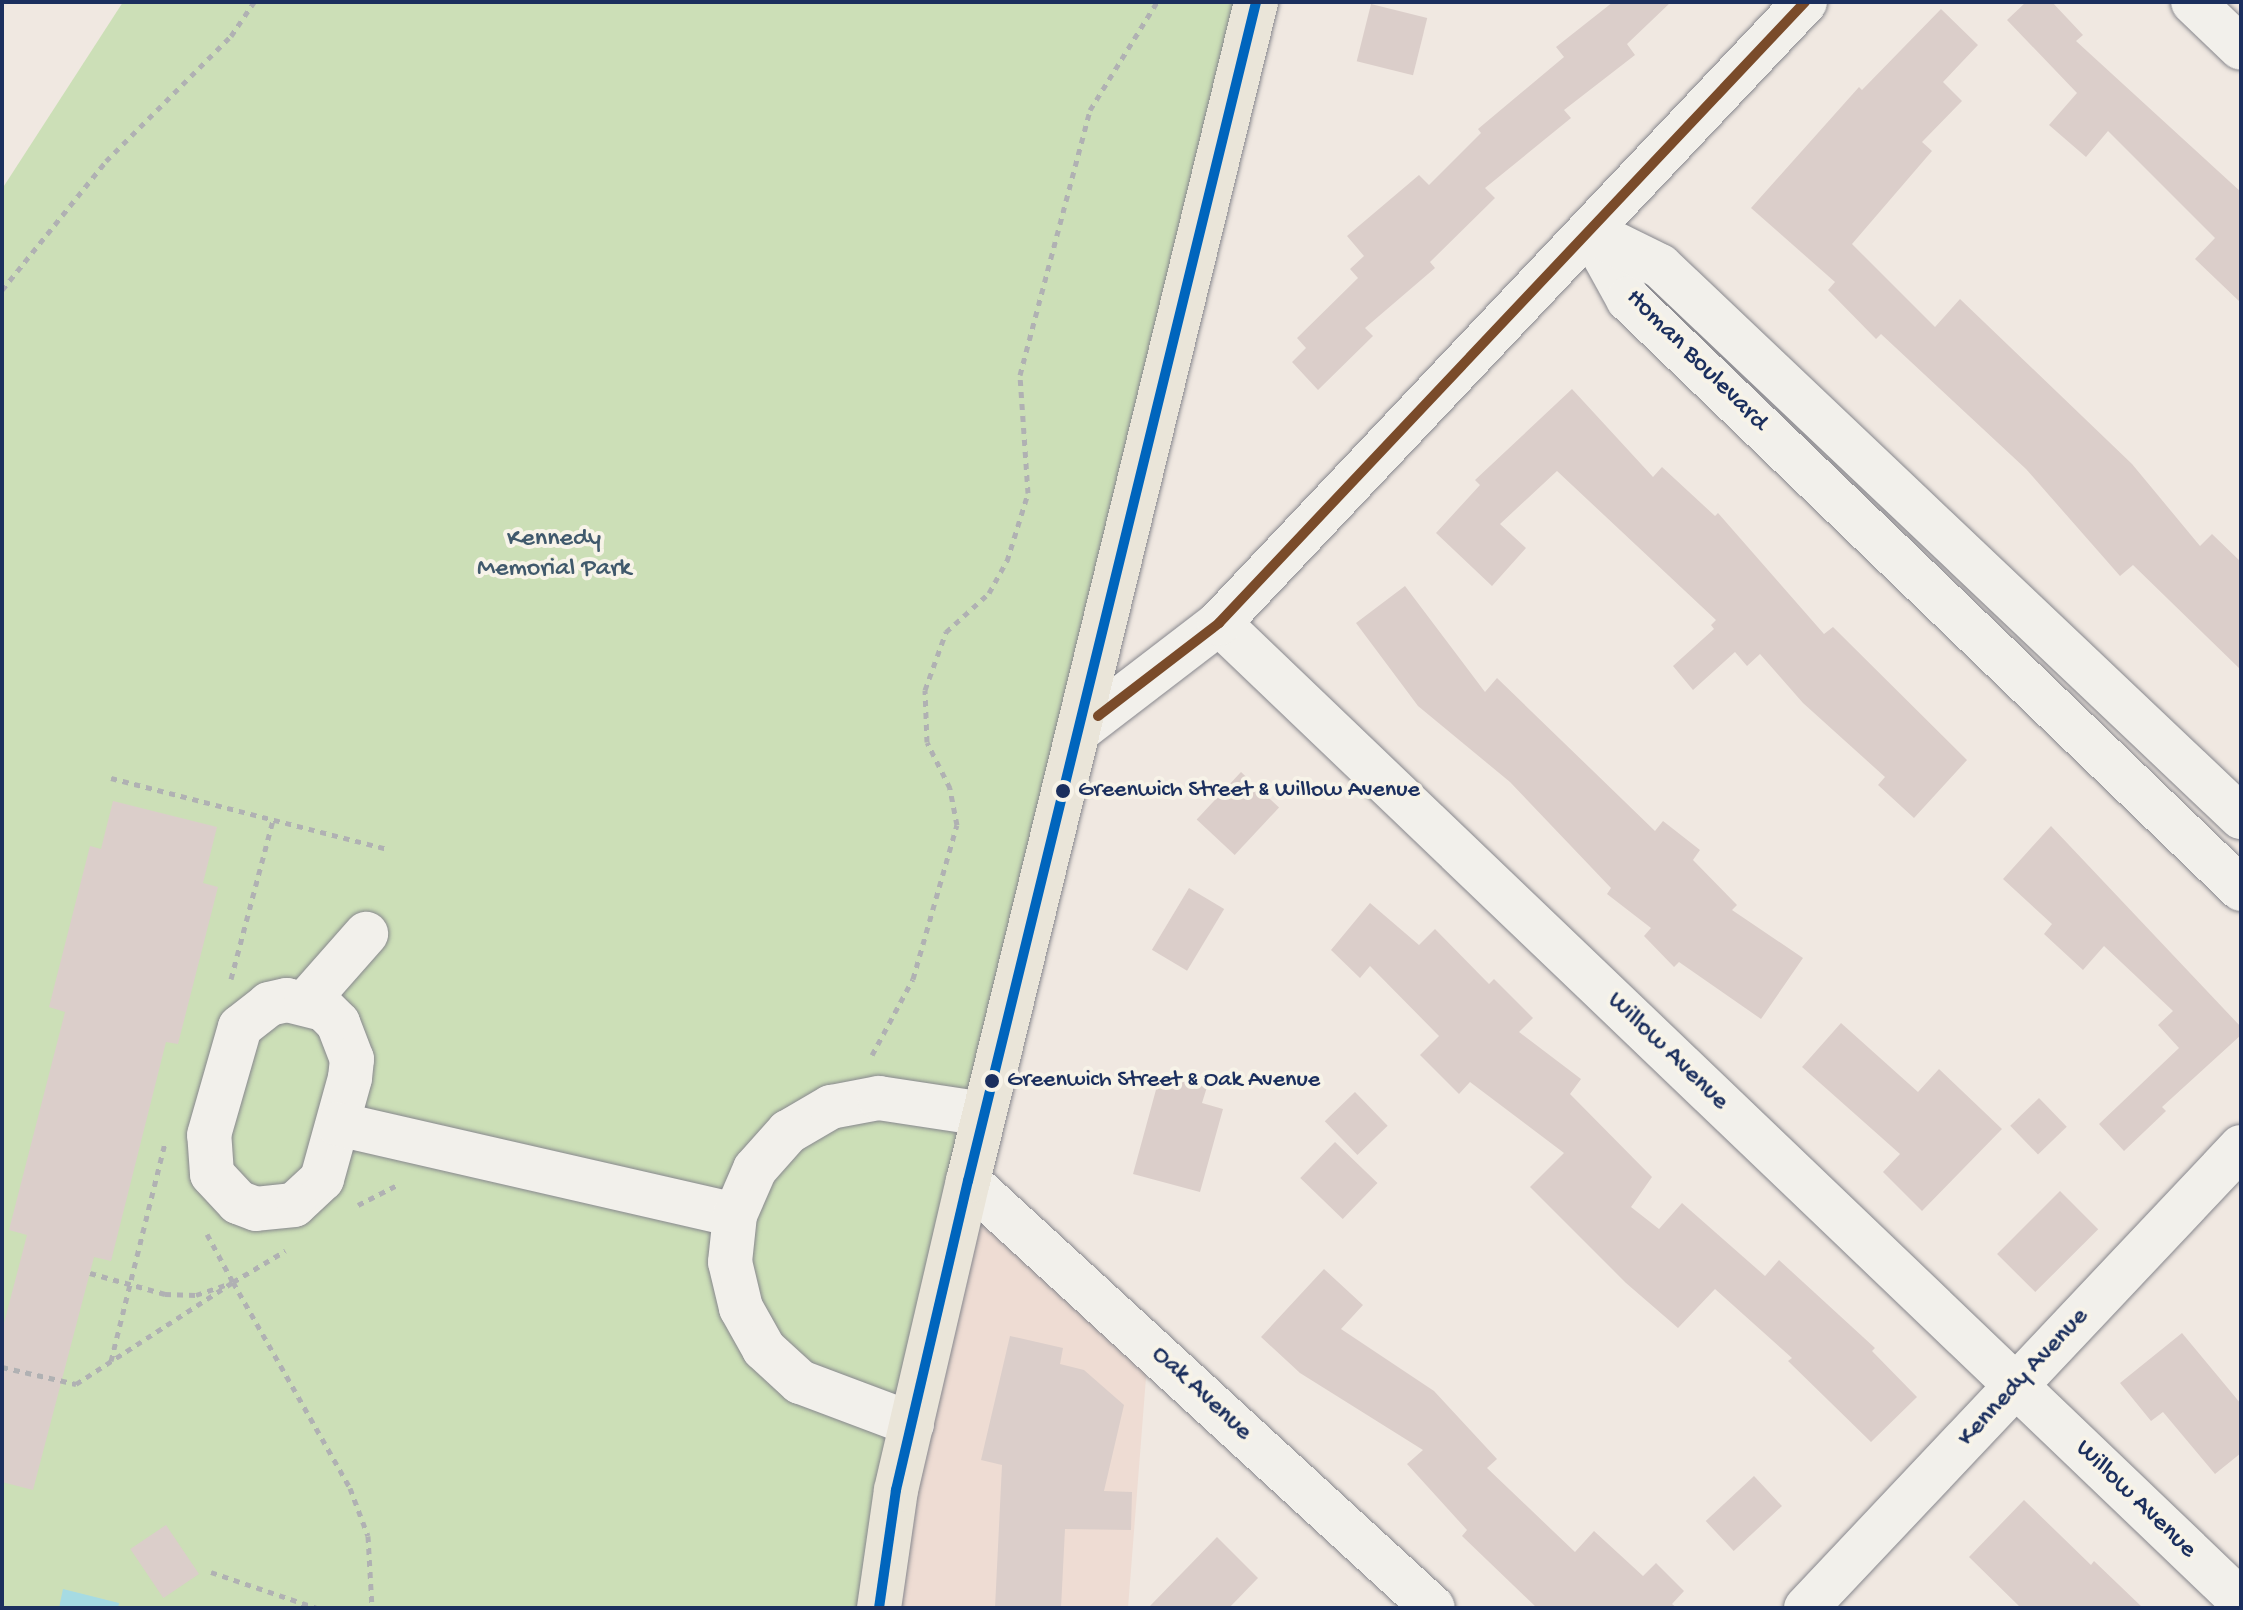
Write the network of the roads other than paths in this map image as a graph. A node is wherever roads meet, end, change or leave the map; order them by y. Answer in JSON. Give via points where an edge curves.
{"nodes":[{"id":1,"x":1256,"y":2,"type":"edge"},
{"id":2,"x":1805,"y":2,"type":"edge"},
{"id":3,"x":2193,"y":2,"type":"edge"},
{"id":4,"x":2241,"y":48,"type":"edge"},
{"id":5,"x":1591,"y":232,"type":"junction"},
{"id":6,"x":2006,"y":594,"type":"junction"},
{"id":7,"x":1219,"y":623,"type":"junction"},
{"id":8,"x":1970,"y":629,"type":"junction"},
{"id":9,"x":1081,"y":729,"type":"junction"},
{"id":10,"x":2241,"y":817,"type":"edge"},
{"id":11,"x":2241,"y":889,"type":"edge"},
{"id":12,"x":366,"y":934,"type":"dead end"},
{"id":13,"x":306,"y":1002,"type":"junction"},
{"id":14,"x":984,"y":1114,"type":"junction"},
{"id":15,"x":338,"y":1124,"type":"junction"},
{"id":16,"x":2241,"y":1147,"type":"edge"},
{"id":17,"x":968,"y":1181,"type":"junction"},
{"id":18,"x":735,"y":1215,"type":"junction"},
{"id":19,"x":2016,"y":1386,"type":"junction"},
{"id":20,"x":912,"y":1424,"type":"junction"},
{"id":21,"x":2241,"y":1601,"type":"edge"},
{"id":22,"x":879,"y":1608,"type":"edge"},
{"id":23,"x":1433,"y":1608,"type":"edge"},
{"id":24,"x":1806,"y":1608,"type":"edge"}],
"edges":[{"from":1,"to":9,"type":"main road"},
{"from":2,"to":5,"type":"street"},
{"from":3,"to":4,"type":"street"},
{"from":5,"to":6,"type":"street","name":"Homan Boulevard","via":[[1660,266]]},
{"from":5,"to":7,"type":"street"},
{"from":5,"to":8,"type":"street","name":"Homan Boulevard","via":[[1628,299]]},
{"from":6,"to":8,"type":"street"},
{"from":6,"to":10,"type":"street","name":"Homan Boulevard"},
{"from":7,"to":9,"type":"street"},
{"from":7,"to":19,"type":"street","name":"Willow Avenue"},
{"from":8,"to":11,"type":"street","name":"Homan Boulevard"},
{"from":9,"to":14,"type":"main road"},
{"from":12,"to":13,"type":"street"},
{"from":13,"to":15,"type":"street","via":[[324,1009],[348,1039],[352,1059]]},
{"from":13,"to":15,"type":"street","via":[[269,1004],[240,1027],[209,1135],[212,1174],[238,1202],[256,1209],[294,1205],[322,1179]]},
{"from":14,"to":17,"type":"main road"},
{"from":14,"to":18,"type":"street","via":[[879,1098],[843,1105],[788,1132],[755,1169]]},
{"from":15,"to":18,"type":"street"},
{"from":16,"to":19,"type":"street","name":"Kennedy Avenue"},
{"from":17,"to":20,"type":"main road"},
{"from":17,"to":23,"type":"street","name":"Oak Avenue"},
{"from":18,"to":20,"type":"street","via":[[730,1262],[741,1308],[764,1349],[800,1382]]},
{"from":19,"to":21,"type":"street","name":"Willow Avenue"},
{"from":19,"to":24,"type":"street","name":"Kennedy Avenue"},
{"from":20,"to":22,"type":"main road"}]}
